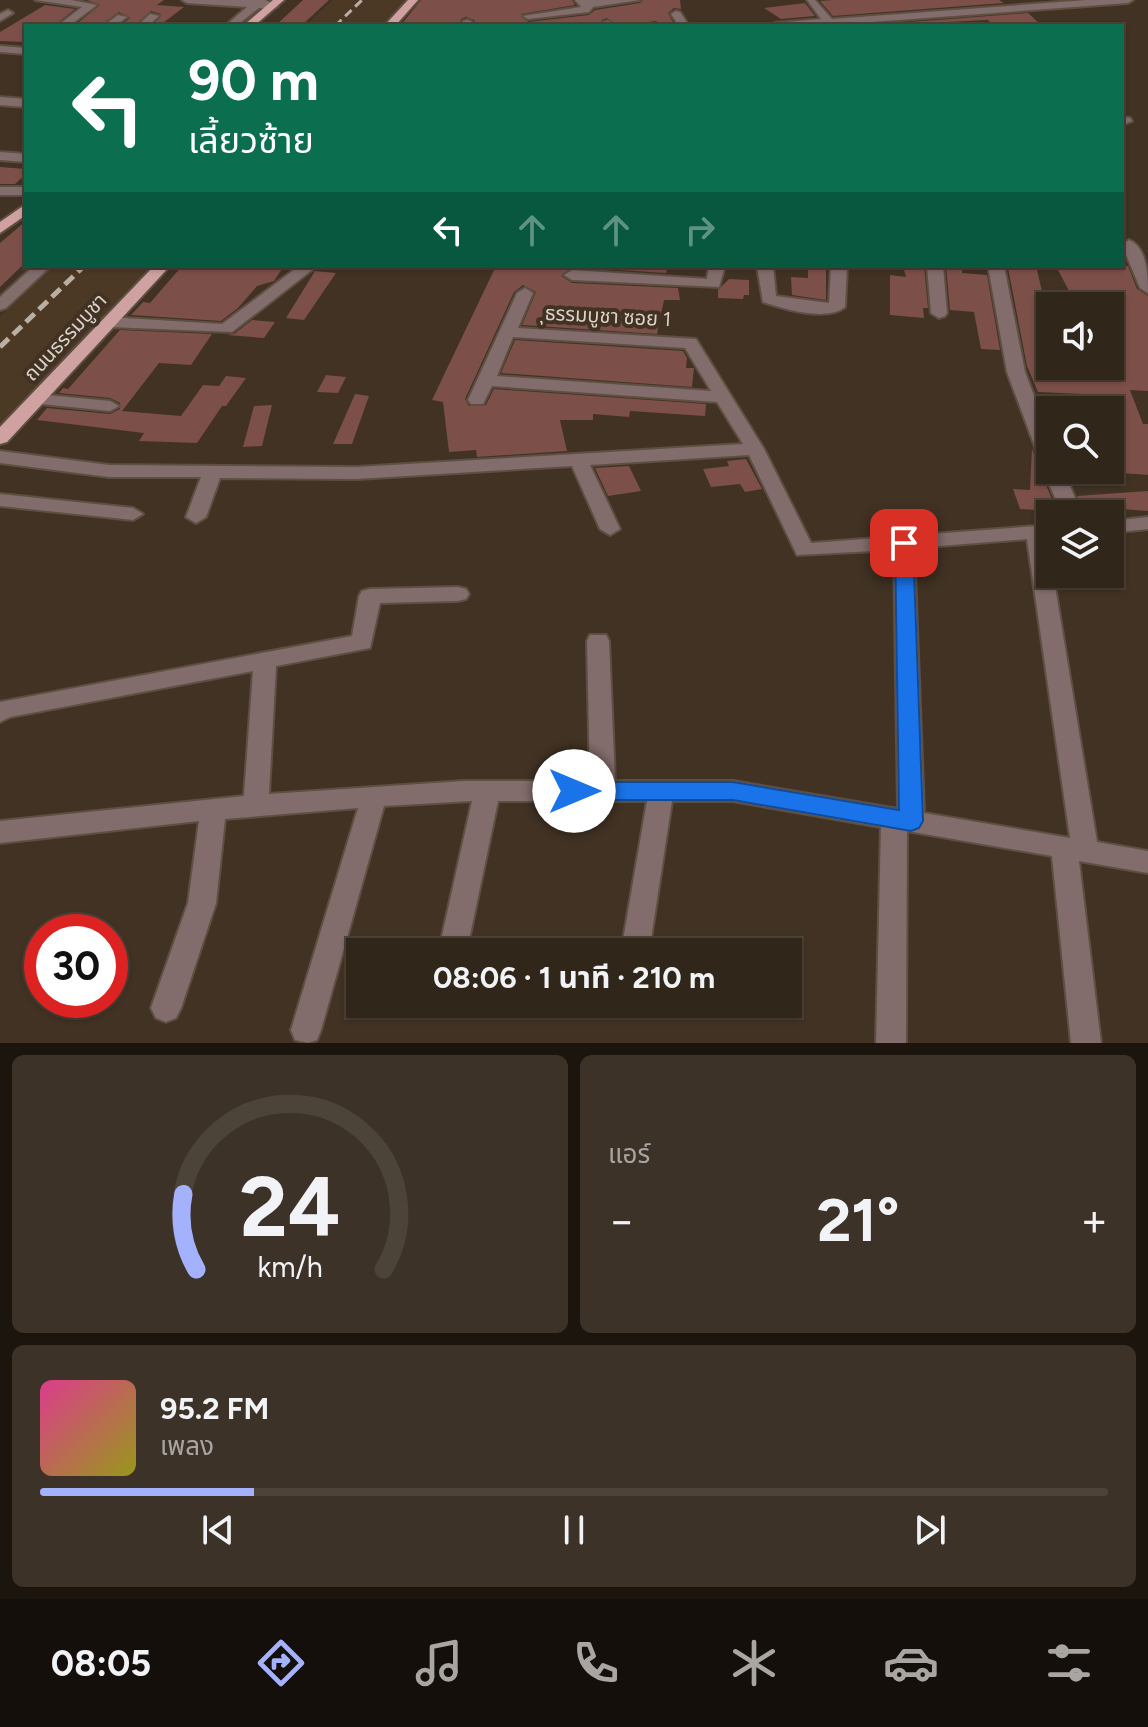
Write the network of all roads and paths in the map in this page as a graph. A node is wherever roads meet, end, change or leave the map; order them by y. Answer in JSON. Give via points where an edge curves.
{"nodes":[{"id":1,"x":40,"y":0,"type":"edge"},
{"id":2,"x":187,"y":0,"type":"edge"},
{"id":3,"x":413,"y":0,"type":"edge"},
{"id":4,"x":635,"y":0,"type":"edge"},
{"id":5,"x":1128,"y":0,"type":"edge"},
{"id":6,"x":582,"y":2,"type":"edge"},
{"id":7,"x":811,"y":2,"type":"dead end"},
{"id":8,"x":268,"y":3,"type":"edge"},
{"id":9,"x":1029,"y":3,"type":"edge"},
{"id":10,"x":676,"y":14,"type":"dead end"},
{"id":11,"x":527,"y":15,"type":"dead end"},
{"id":12,"x":154,"y":16,"type":"dead end"},
{"id":13,"x":122,"y":17,"type":"dead end"},
{"id":14,"x":828,"y":21,"type":"junction"},
{"id":15,"x":65,"y":24,"type":"edge"},
{"id":16,"x":111,"y":24,"type":"edge"},
{"id":17,"x":144,"y":24,"type":"edge"},
{"id":18,"x":233,"y":24,"type":"edge"},
{"id":19,"x":250,"y":24,"type":"edge"},
{"id":20,"x":391,"y":24,"type":"edge"},
{"id":21,"x":683,"y":24,"type":"edge"},
{"id":22,"x":796,"y":24,"type":"edge"},
{"id":23,"x":24,"y":45,"type":"edge"},
{"id":24,"x":0,"y":46,"type":"edge"},
{"id":25,"x":24,"y":51,"type":"edge"},
{"id":26,"x":0,"y":101,"type":"edge"},
{"id":27,"x":24,"y":103,"type":"edge"},
{"id":28,"x":0,"y":156,"type":"edge"},
{"id":29,"x":24,"y":158,"type":"edge"},
{"id":30,"x":0,"y":191,"type":"edge"},
{"id":31,"x":24,"y":191,"type":"edge"},
{"id":32,"x":24,"y":210,"type":"edge"},
{"id":33,"x":0,"y":229,"type":"edge"},
{"id":34,"x":1126,"y":244,"type":"edge"},
{"id":35,"x":1148,"y":245,"type":"edge"},
{"id":36,"x":41,"y":268,"type":"edge"},
{"id":37,"x":160,"y":268,"type":"edge"},
{"id":38,"x":306,"y":268,"type":"edge"},
{"id":39,"x":717,"y":268,"type":"edge"},
{"id":40,"x":765,"y":268,"type":"edge"},
{"id":41,"x":839,"y":268,"type":"edge"},
{"id":42,"x":935,"y":268,"type":"edge"},
{"id":43,"x":996,"y":268,"type":"edge"},
{"id":44,"x":572,"y":275,"type":"dead end"},
{"id":45,"x":1148,"y":288,"type":"edge"},
{"id":46,"x":525,"y":293,"type":"dead end"},
{"id":47,"x":0,"y":305,"type":"edge"},
{"id":48,"x":939,"y":313,"type":"dead end"},
{"id":49,"x":109,"y":322,"type":"junction"},
{"id":50,"x":508,"y":332,"type":"junction"},
{"id":51,"x":486,"y":380,"type":"junction"},
{"id":52,"x":723,"y":397,"type":"junction"},
{"id":53,"x":37,"y":399,"type":"junction"},
{"id":54,"x":477,"y":400,"type":"dead end"},
{"id":55,"x":110,"y":406,"type":"dead end"},
{"id":56,"x":1036,"y":426,"type":"edge"},
{"id":57,"x":0,"y":438,"type":"edge"},
{"id":58,"x":755,"y":449,"type":"junction"},
{"id":59,"x":0,"y":457,"type":"edge"},
{"id":60,"x":579,"y":460,"type":"junction"},
{"id":61,"x":213,"y":472,"type":"junction"},
{"id":62,"x":0,"y":500,"type":"edge"},
{"id":63,"x":133,"y":514,"type":"dead end"},
{"id":64,"x":196,"y":517,"type":"dead end"},
{"id":65,"x":1148,"y":523,"type":"edge"},
{"id":66,"x":1124,"y":526,"type":"edge"},
{"id":67,"x":610,"y":529,"type":"dead end"},
{"id":68,"x":1036,"y":533,"type":"edge"},
{"id":69,"x":904,"y":543,"type":"junction"},
{"id":70,"x":1049,"y":588,"type":"edge"},
{"id":71,"x":458,"y":594,"type":"dead end"},
{"id":72,"x":598,"y":641,"type":"dead end"},
{"id":73,"x":265,"y":661,"type":"junction"},
{"id":74,"x":0,"y":713,"type":"edge"},
{"id":75,"x":661,"y":790,"type":"junction"},
{"id":76,"x":487,"y":791,"type":"junction"},
{"id":77,"x":603,"y":791,"type":"junction"},
{"id":78,"x":374,"y":797,"type":"junction"},
{"id":79,"x":256,"y":805,"type":"junction"},
{"id":80,"x":213,"y":809,"type":"junction"},
{"id":81,"x":903,"y":820,"type":"junction"},
{"id":82,"x":0,"y":832,"type":"edge"},
{"id":83,"x":1075,"y":850,"type":"junction"},
{"id":84,"x":1148,"y":862,"type":"edge"},
{"id":85,"x":456,"y":938,"type":"edge"},
{"id":86,"x":637,"y":938,"type":"edge"},
{"id":87,"x":166,"y":1008,"type":"dead end"},
{"id":88,"x":306,"y":1030,"type":"dead end"},
{"id":89,"x":891,"y":1043,"type":"edge"},
{"id":90,"x":1086,"y":1043,"type":"edge"}],
"edges":[{"from":1,"to":15,"type":"street","via":[[92,5]]},
{"from":2,"to":8,"type":"street"},
{"from":3,"to":20,"type":"main road"},
{"from":4,"to":6,"type":"street"},
{"from":5,"to":9,"type":"street"},
{"from":6,"to":11,"type":"street","via":[[589,9]]},
{"from":7,"to":14,"type":"street"},
{"from":8,"to":18,"type":"street"},
{"from":8,"to":19,"type":"main road"},
{"from":9,"to":14,"type":"street"},
{"from":10,"to":21,"type":"street"},
{"from":12,"to":17,"type":"street"},
{"from":13,"to":16,"type":"street"},
{"from":14,"to":22,"type":"street"},
{"from":23,"to":24,"type":"street"},
{"from":24,"to":25,"type":"street"},
{"from":26,"to":27,"type":"street"},
{"from":28,"to":29,"type":"street"},
{"from":30,"to":31,"type":"street"},
{"from":32,"to":33,"type":"main road"},
{"from":34,"to":35,"type":"street"},
{"from":34,"to":45,"type":"street"},
{"from":36,"to":47,"type":"street"},
{"from":37,"to":49,"type":"main road","name":"ถนนธรรมบูชา"},
{"from":38,"to":49,"type":"street","via":[[226,329]]},
{"from":39,"to":44,"type":"street","via":[[714,284]]},
{"from":40,"to":41,"type":"street","via":[[769,299],[828,308],[837,307]]},
{"from":42,"to":48,"type":"street"},
{"from":43,"to":56,"type":"street","via":[[1016,372]]},
{"from":46,"to":50,"type":"street","name":"ุธรรมบูชา ซอย 1"},
{"from":49,"to":53,"type":"main road","name":"ถนนธรรมบูชา"},
{"from":50,"to":51,"type":"street","name":"ุธรรมบูชา ซอย 1"},
{"from":50,"to":52,"type":"street","name":"ุธรรมบูชา ซอย 1","via":[[690,343]]},
{"from":51,"to":52,"type":"street"},
{"from":51,"to":54,"type":"street","name":"ุธรรมบูชา ซอย 1"},
{"from":52,"to":58,"type":"street","name":"ุธรรมบูชา ซอย 1"},
{"from":53,"to":55,"type":"street"},
{"from":53,"to":57,"type":"main road","name":"ถนนธรรมบูชา"},
{"from":58,"to":60,"type":"street"},
{"from":58,"to":69,"type":"street","name":"ุธรรมบูชา ซอย 1","via":[[804,550]]},
{"from":59,"to":61,"type":"street","via":[[109,471]]},
{"from":60,"to":61,"type":"street","via":[[357,473]]},
{"from":60,"to":67,"type":"street"},
{"from":61,"to":64,"type":"street"},
{"from":62,"to":63,"type":"street"},
{"from":65,"to":66,"type":"street"},
{"from":68,"to":69,"type":"street"},
{"from":69,"to":81,"type":"street"},
{"from":70,"to":83,"type":"street"},
{"from":71,"to":73,"type":"street","via":[[370,596],[362,642]]},
{"from":72,"to":77,"type":"street"},
{"from":73,"to":74,"type":"street"},
{"from":73,"to":79,"type":"street"},
{"from":75,"to":77,"type":"street"},
{"from":75,"to":81,"type":"street","via":[[733,791]]},
{"from":75,"to":86,"type":"street"},
{"from":76,"to":77,"type":"street"},
{"from":76,"to":78,"type":"street"},
{"from":76,"to":85,"type":"street"},
{"from":78,"to":79,"type":"street"},
{"from":78,"to":88,"type":"street"},
{"from":79,"to":80,"type":"street"},
{"from":80,"to":82,"type":"street"},
{"from":80,"to":87,"type":"street","via":[[202,903]]},
{"from":81,"to":83,"type":"street"},
{"from":81,"to":89,"type":"street"},
{"from":83,"to":84,"type":"street"},
{"from":83,"to":90,"type":"street"}]}
